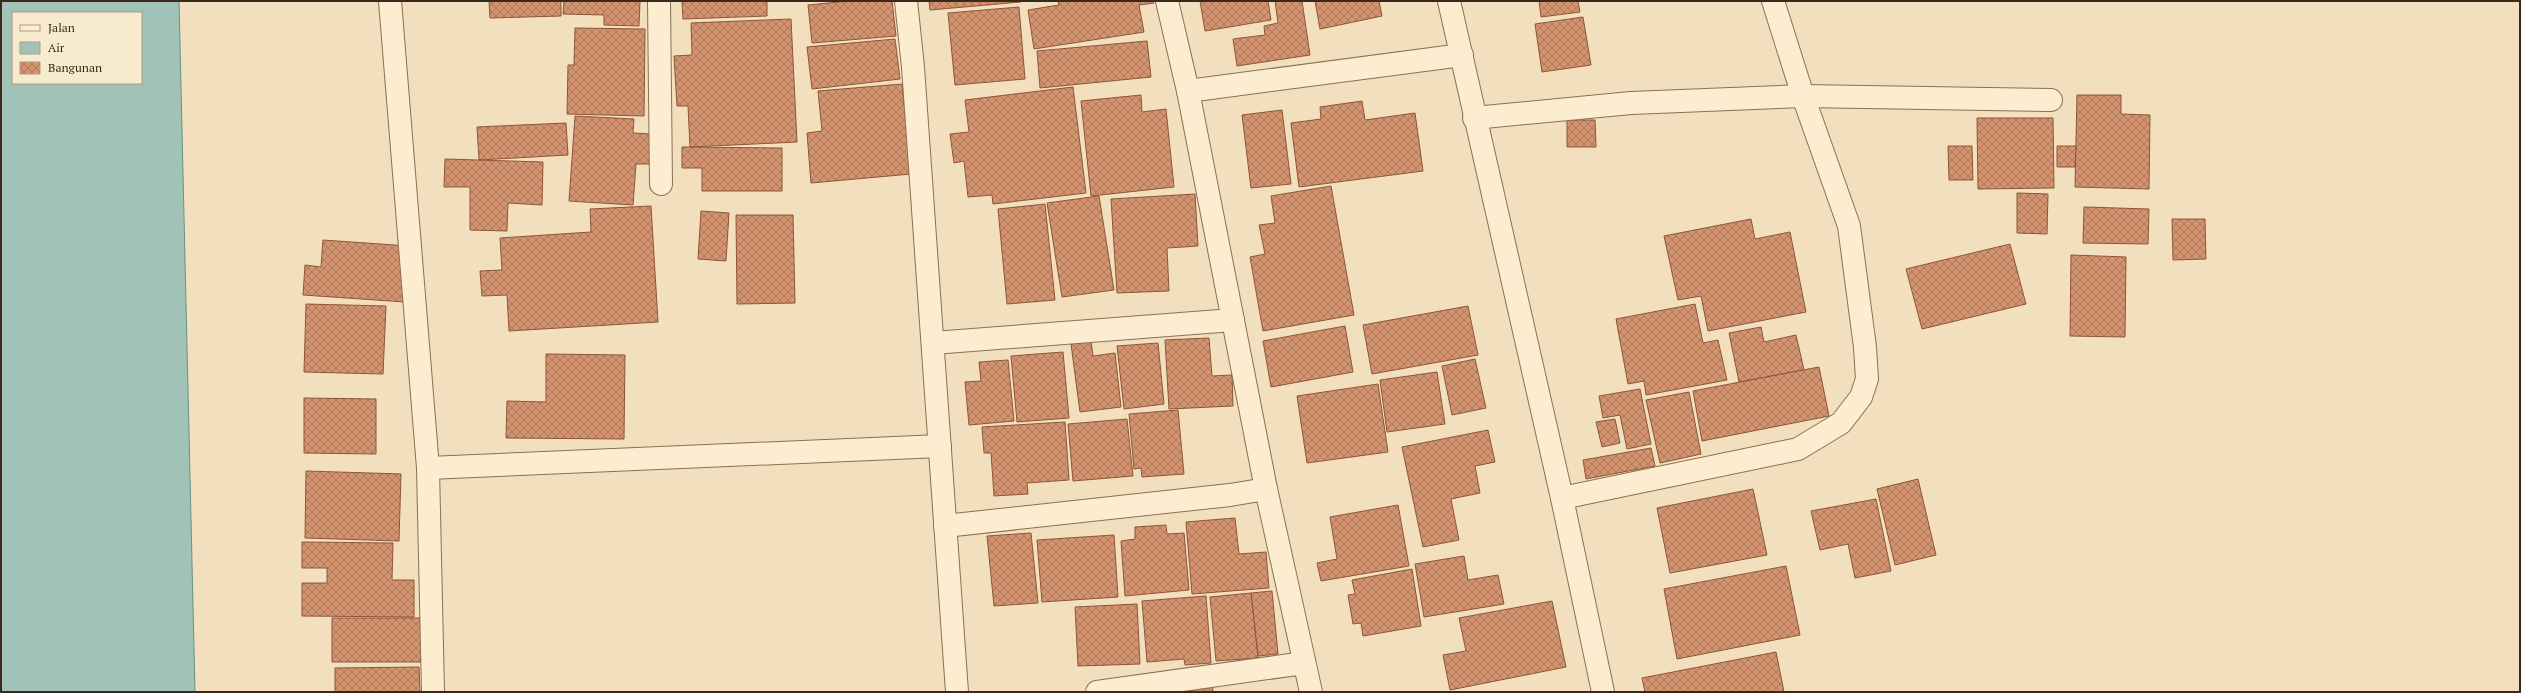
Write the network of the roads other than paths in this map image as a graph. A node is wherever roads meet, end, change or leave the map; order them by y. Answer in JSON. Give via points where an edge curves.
{"nodes":[{"id":1,"x":390,"y":1,"type":"edge"},
{"id":2,"x":659,"y":1,"type":"edge"},
{"id":3,"x":906,"y":1,"type":"edge"},
{"id":4,"x":1168,"y":1,"type":"edge"},
{"id":5,"x":1449,"y":1,"type":"edge"},
{"id":6,"x":1773,"y":1,"type":"edge"},
{"id":7,"x":1462,"y":55,"type":"junction"},
{"id":8,"x":1188,"y":91,"type":"junction"},
{"id":9,"x":1803,"y":96,"type":"junction"},
{"id":10,"x":2051,"y":100,"type":"dead end"},
{"id":11,"x":1474,"y":118,"type":"junction"},
{"id":12,"x":661,"y":184,"type":"dead end"},
{"id":13,"x":1233,"y":320,"type":"junction"},
{"id":14,"x":933,"y":343,"type":"junction"},
{"id":15,"x":940,"y":446,"type":"junction"},
{"id":16,"x":428,"y":468,"type":"junction"},
{"id":17,"x":1266,"y":489,"type":"junction"},
{"id":18,"x":1562,"y":498,"type":"junction"},
{"id":19,"x":945,"y":526,"type":"junction"},
{"id":20,"x":1304,"y":664,"type":"junction"},
{"id":21,"x":432,"y":692,"type":"edge"},
{"id":22,"x":957,"y":692,"type":"edge"},
{"id":23,"x":1097,"y":692,"type":"edge"},
{"id":24,"x":1310,"y":692,"type":"edge"},
{"id":25,"x":1603,"y":692,"type":"edge"}],
"edges":[{"from":1,"to":16,"type":"street"},
{"from":2,"to":12,"type":"street"},
{"from":3,"to":14,"type":"street"},
{"from":4,"to":8,"type":"street"},
{"from":5,"to":7,"type":"street"},
{"from":6,"to":9,"type":"street"},
{"from":7,"to":8,"type":"street"},
{"from":7,"to":11,"type":"street"},
{"from":8,"to":13,"type":"street"},
{"from":9,"to":10,"type":"street"},
{"from":9,"to":11,"type":"street","via":[[1631,103]]},
{"from":9,"to":18,"type":"street","via":[[1849,226],[1866,360],[1867,379],[1861,397],[1841,423],[1798,449]]},
{"from":11,"to":18,"type":"street"},
{"from":13,"to":14,"type":"street"},
{"from":13,"to":17,"type":"street"},
{"from":14,"to":15,"type":"street"},
{"from":15,"to":16,"type":"street"},
{"from":15,"to":19,"type":"street"},
{"from":16,"to":21,"type":"street"},
{"from":17,"to":19,"type":"street"},
{"from":17,"to":20,"type":"street"},
{"from":18,"to":25,"type":"street"},
{"from":19,"to":22,"type":"street"},
{"from":20,"to":23,"type":"street"},
{"from":20,"to":24,"type":"street"}]}
